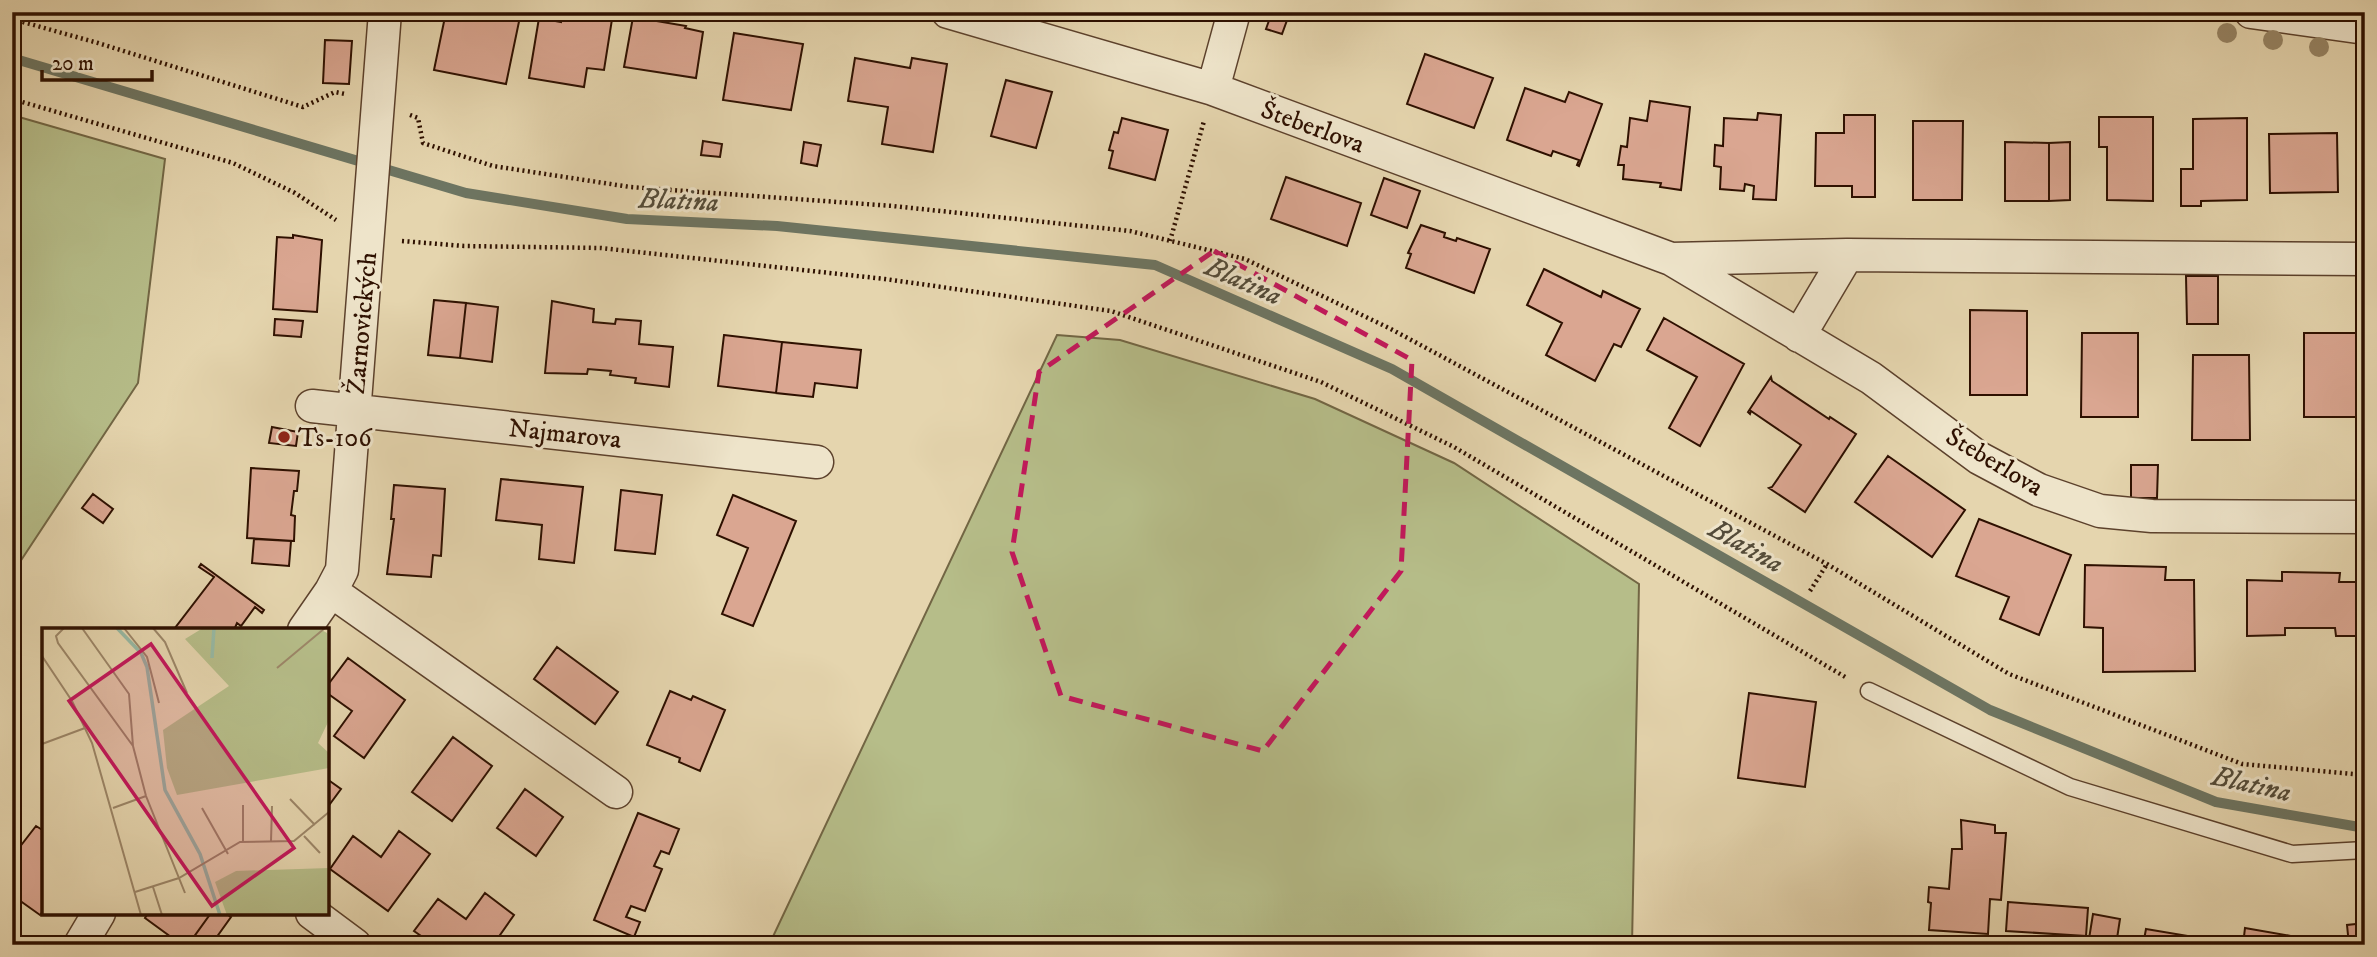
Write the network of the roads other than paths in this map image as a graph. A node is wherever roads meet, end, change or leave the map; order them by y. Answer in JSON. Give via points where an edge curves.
{"nodes":[{"id":1,"x":385,"y":12,"type":"edge"},
{"id":2,"x":948,"y":12,"type":"edge"},
{"id":3,"x":1234,"y":12,"type":"edge"},
{"id":4,"x":2251,"y":12,"type":"edge"},
{"id":5,"x":1023,"y":23,"type":"edge"},
{"id":6,"x":2365,"y":28,"type":"edge"},
{"id":7,"x":1213,"y":89,"type":"junction"},
{"id":8,"x":1847,"y":255,"type":"junction"},
{"id":9,"x":2365,"y":258,"type":"edge"},
{"id":10,"x":1671,"y":259,"type":"junction"},
{"id":11,"x":1799,"y":336,"type":"junction"},
{"id":12,"x":312,"y":406,"type":"dead end"},
{"id":13,"x":354,"y":410,"type":"junction"},
{"id":14,"x":817,"y":462,"type":"dead end"},
{"id":15,"x":2365,"y":517,"type":"edge"},
{"id":16,"x":331,"y":591,"type":"junction"},
{"id":17,"x":305,"y":628,"type":"edge"},
{"id":18,"x":1868,"y":691,"type":"road end"},
{"id":19,"x":616,"y":792,"type":"dead end"},
{"id":20,"x":2365,"y":850,"type":"edge"},
{"id":21,"x":98,"y":915,"type":"edge"},
{"id":22,"x":315,"y":915,"type":"edge"},
{"id":23,"x":80,"y":945,"type":"edge"},
{"id":24,"x":355,"y":945,"type":"edge"}],
"edges":[{"from":1,"to":13,"type":"street","name":"Žarnovických"},
{"from":2,"to":5,"type":"street","name":"Šteberlova"},
{"from":3,"to":7,"type":"street"},
{"from":4,"to":6,"type":"street"},
{"from":5,"to":7,"type":"street","name":"Šteberlova"},
{"from":7,"to":10,"type":"street","name":"Šteberlova"},
{"from":8,"to":9,"type":"street","name":"Šteberlova"},
{"from":8,"to":10,"type":"street","name":"Šteberlova"},
{"from":8,"to":11,"type":"street"},
{"from":10,"to":11,"type":"street","name":"Šteberlova"},
{"from":11,"to":15,"type":"street","name":"Šteberlova","via":[[1871,378],[1979,458],[2039,490],[2100,511],[2152,516]]},
{"from":12,"to":13,"type":"street","name":"Najmarova"},
{"from":13,"to":14,"type":"street","name":"Najmarova"},
{"from":13,"to":16,"type":"street","name":"Žarnovických","via":[[342,570]]},
{"from":16,"to":17,"type":"street","name":"Žarnovických"},
{"from":16,"to":19,"type":"street"},
{"from":18,"to":20,"type":"lane","via":[[2070,787],[2292,854]]},
{"from":21,"to":23,"type":"street"},
{"from":22,"to":24,"type":"street"}]}
